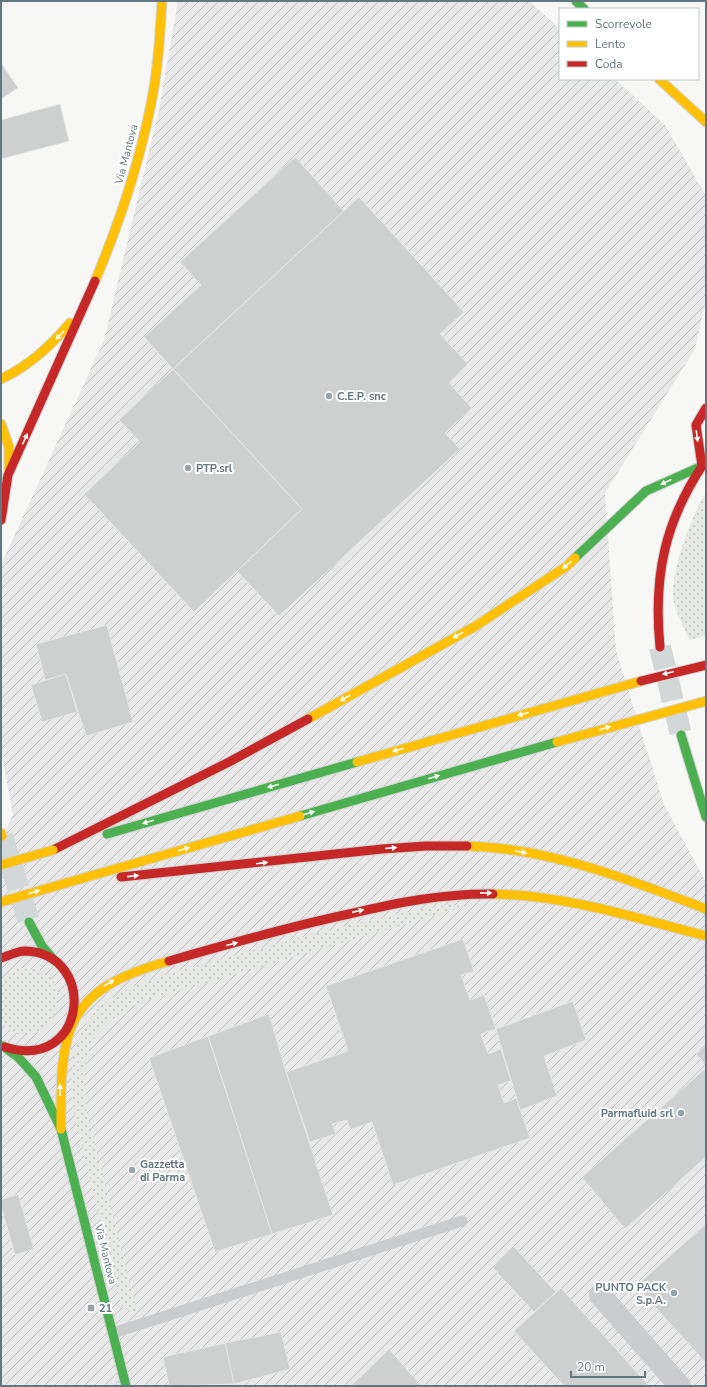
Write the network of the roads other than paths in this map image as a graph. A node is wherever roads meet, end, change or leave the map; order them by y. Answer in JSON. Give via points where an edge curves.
{"nodes":[{"id":1,"x":162,"y":1,"type":"edge"},
{"id":2,"x":661,"y":80,"type":"edge"},
{"id":3,"x":705,"y":121,"type":"edge"},
{"id":4,"x":85,"y":305,"type":"junction"},
{"id":5,"x":1,"y":379,"type":"edge"},
{"id":6,"x":706,"y":408,"type":"edge"},
{"id":7,"x":1,"y":424,"type":"edge"},
{"id":8,"x":704,"y":463,"type":"edge"},
{"id":9,"x":8,"y":475,"type":"junction"},
{"id":10,"x":1,"y":490,"type":"edge"},
{"id":11,"x":1,"y":520,"type":"edge"},
{"id":12,"x":660,"y":647,"type":"tunnel mouth"},
{"id":13,"x":706,"y":665,"type":"edge"},
{"id":14,"x":706,"y":701,"type":"edge"},
{"id":15,"x":681,"y":735,"type":"tunnel mouth"},
{"id":16,"x":706,"y":817,"type":"edge"},
{"id":17,"x":53,"y":850,"type":"junction"},
{"id":18,"x":1,"y":865,"type":"edge"},
{"id":19,"x":66,"y":883,"type":"junction"},
{"id":20,"x":1,"y":902,"type":"edge"},
{"id":21,"x":706,"y":909,"type":"edge"},
{"id":22,"x":29,"y":922,"type":"tunnel mouth"},
{"id":23,"x":706,"y":936,"type":"edge"},
{"id":24,"x":1,"y":958,"type":"edge"},
{"id":25,"x":54,"y":960,"type":"junction"},
{"id":26,"x":72,"y":1020,"type":"junction"},
{"id":27,"x":2,"y":1045,"type":"edge"},
{"id":28,"x":61,"y":1129,"type":"junction"},
{"id":29,"x":462,"y":1221,"type":"dead end"},
{"id":30,"x":600,"y":1295,"type":"dead end"},
{"id":31,"x":113,"y":1333,"type":"junction"},
{"id":32,"x":126,"y":1386,"type":"edge"},
{"id":33,"x":680,"y":1386,"type":"edge"}],
"edges":[{"from":1,"to":4,"type":"main road","name":"Via Mantova","via":[[151,104],[141,148],[119,219]]},
{"from":2,"to":3,"type":"main road"},
{"from":4,"to":5,"type":"main road","name":"Via Mantova","one_way":true,"via":[[44,352],[26,366]]},
{"from":9,"to":4,"type":"main road","name":"Via Mantova","one_way":true},
{"from":6,"to":8,"type":"main road","one_way":true,"via":[[696,426]]},
{"from":7,"to":9,"type":"main road","name":"Via Mantova","via":[[8,438],[11,456]]},
{"from":8,"to":12,"type":"main road","via":[[678,506],[664,546],[657,590]]},
{"from":8,"to":17,"type":"main road","one_way":true,"via":[[646,491],[567,566],[474,627],[229,762]]},
{"from":9,"to":10,"type":"main road","name":"Via Mantova"},
{"from":9,"to":11,"type":"main road","name":"Via Mantova"},
{"from":13,"to":17,"type":"main road","one_way":true,"via":[[637,682]]},
{"from":19,"to":14,"type":"main road","one_way":true},
{"from":15,"to":16,"type":"main road"},
{"from":17,"to":18,"type":"main road","bridge":true},
{"from":20,"to":19,"type":"main road","one_way":true,"bridge":true},
{"from":19,"to":21,"type":"main road","one_way":true,"via":[[420,846],[469,847],[515,851],[566,862],[621,878]]},
{"from":22,"to":25,"type":"main road","name":"Via Mantova","via":[[42,946]]},
{"from":26,"to":23,"type":"main road","one_way":true,"via":[[83,1004],[99,989],[118,977],[139,969],[320,921],[439,896],[486,893],[530,896],[593,908]]},
{"from":24,"to":25,"type":"main road","name":"Via Mantova","via":[[14,953],[31,952]]},
{"from":25,"to":26,"type":"main road","name":"Via Mantova","via":[[66,972],[74,987],[76,1004]]},
{"from":26,"to":27,"type":"main road","name":"Via Mantova","via":[[63,1035],[42,1048],[26,1052]]},
{"from":28,"to":26,"type":"main road","name":"Via Mantova","one_way":true,"via":[[62,1066]]},
{"from":27,"to":28,"type":"main road","name":"Via Mantova","via":[[36,1077]]},
{"from":28,"to":31,"type":"main road","name":"Via Mantova"},
{"from":29,"to":31,"type":"lane"},
{"from":30,"to":33,"type":"street"},
{"from":31,"to":32,"type":"main road","name":"Via Mantova"}]}
